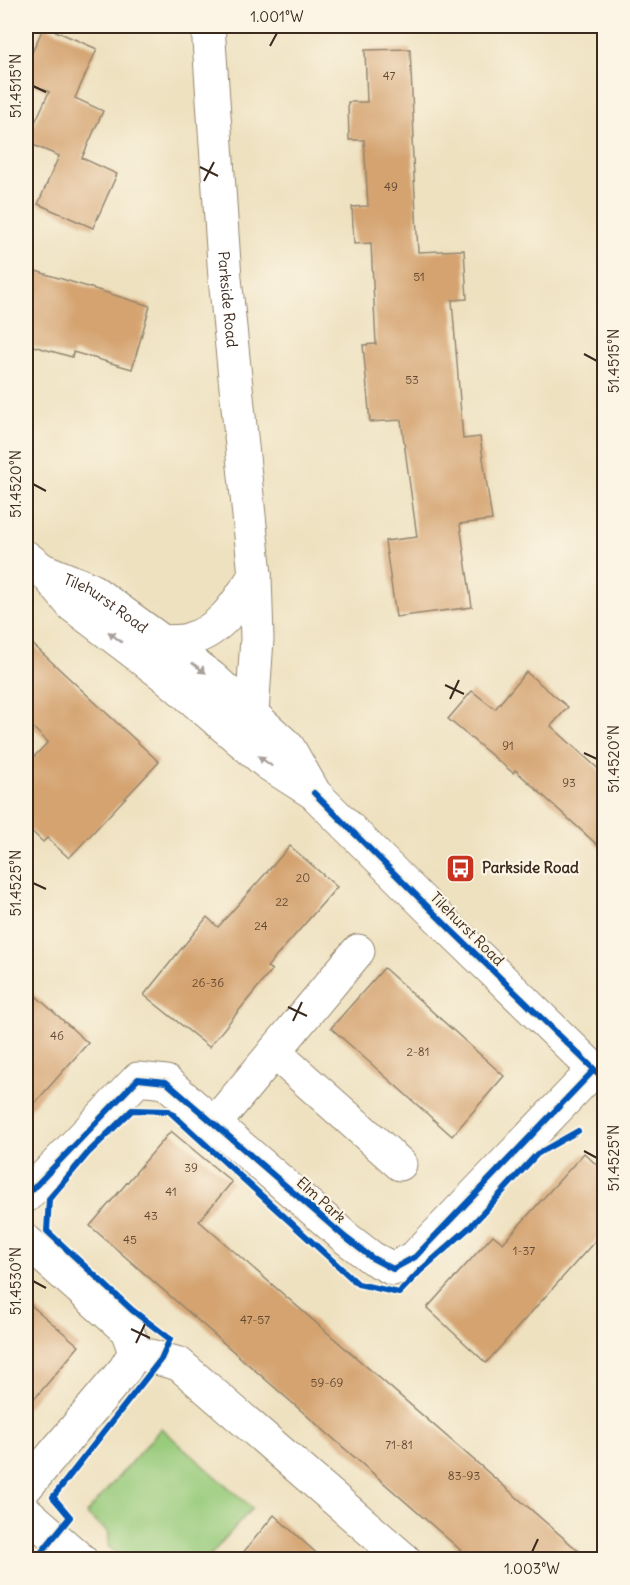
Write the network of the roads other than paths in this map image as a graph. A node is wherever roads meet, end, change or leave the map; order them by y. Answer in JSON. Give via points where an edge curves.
{"nodes":[{"id":1,"x":208,"y":26,"type":"edge"},
{"id":2,"x":35,"y":564,"type":"edge"},
{"id":3,"x":255,"y":575,"type":"junction"},
{"id":4,"x":163,"y":642,"type":"junction"},
{"id":5,"x":252,"y":713,"type":"junction"},
{"id":6,"x":314,"y":793,"type":"junction"},
{"id":7,"x":358,"y":951,"type":"dead end"},
{"id":8,"x":274,"y":1052,"type":"junction"},
{"id":9,"x":599,"y":1075,"type":"edge"},
{"id":10,"x":215,"y":1123,"type":"junction"},
{"id":11,"x":400,"y":1164,"type":"dead end"},
{"id":12,"x":26,"y":1196,"type":"edge"},
{"id":13,"x":26,"y":1240,"type":"edge"},
{"id":14,"x":135,"y":1352,"type":"junction"},
{"id":15,"x":26,"y":1487,"type":"edge"},
{"id":16,"x":26,"y":1512,"type":"edge"},
{"id":17,"x":81,"y":1560,"type":"edge"},
{"id":18,"x":405,"y":1560,"type":"edge"}],
"edges":[{"from":1,"to":3,"type":"street","name":"Parkside Road","via":[[225,278]]},
{"from":2,"to":4,"type":"street","name":"Tilehurst Road","via":[[90,589]]},
{"from":6,"to":2,"type":"street","name":"Tilehurst Road","one_way":true,"via":[[267,763],[168,678],[72,604]]},
{"from":3,"to":4,"type":"street","via":[[234,608],[215,628],[187,641]]},
{"from":3,"to":5,"type":"street","name":"Parkside Road","via":[[257,639]]},
{"from":4,"to":5,"type":"street","name":"Tilehurst Road","one_way":true},
{"from":5,"to":6,"type":"street","name":"Tilehurst Road","via":[[288,747]]},
{"from":6,"to":9,"type":"street","name":"Tilehurst Road"},
{"from":7,"to":8,"type":"street"},
{"from":8,"to":10,"type":"street"},
{"from":8,"to":11,"type":"street"},
{"from":9,"to":10,"type":"street","name":"Elm Park","via":[[416,1257],[393,1269],[346,1238]]},
{"from":10,"to":12,"type":"street","name":"Elm Park","via":[[166,1082],[138,1079]]},
{"from":13,"to":14,"type":"street","via":[[127,1330]]},
{"from":14,"to":15,"type":"street"},
{"from":14,"to":18,"type":"street","via":[[179,1364]]},
{"from":16,"to":17,"type":"street"}]}
